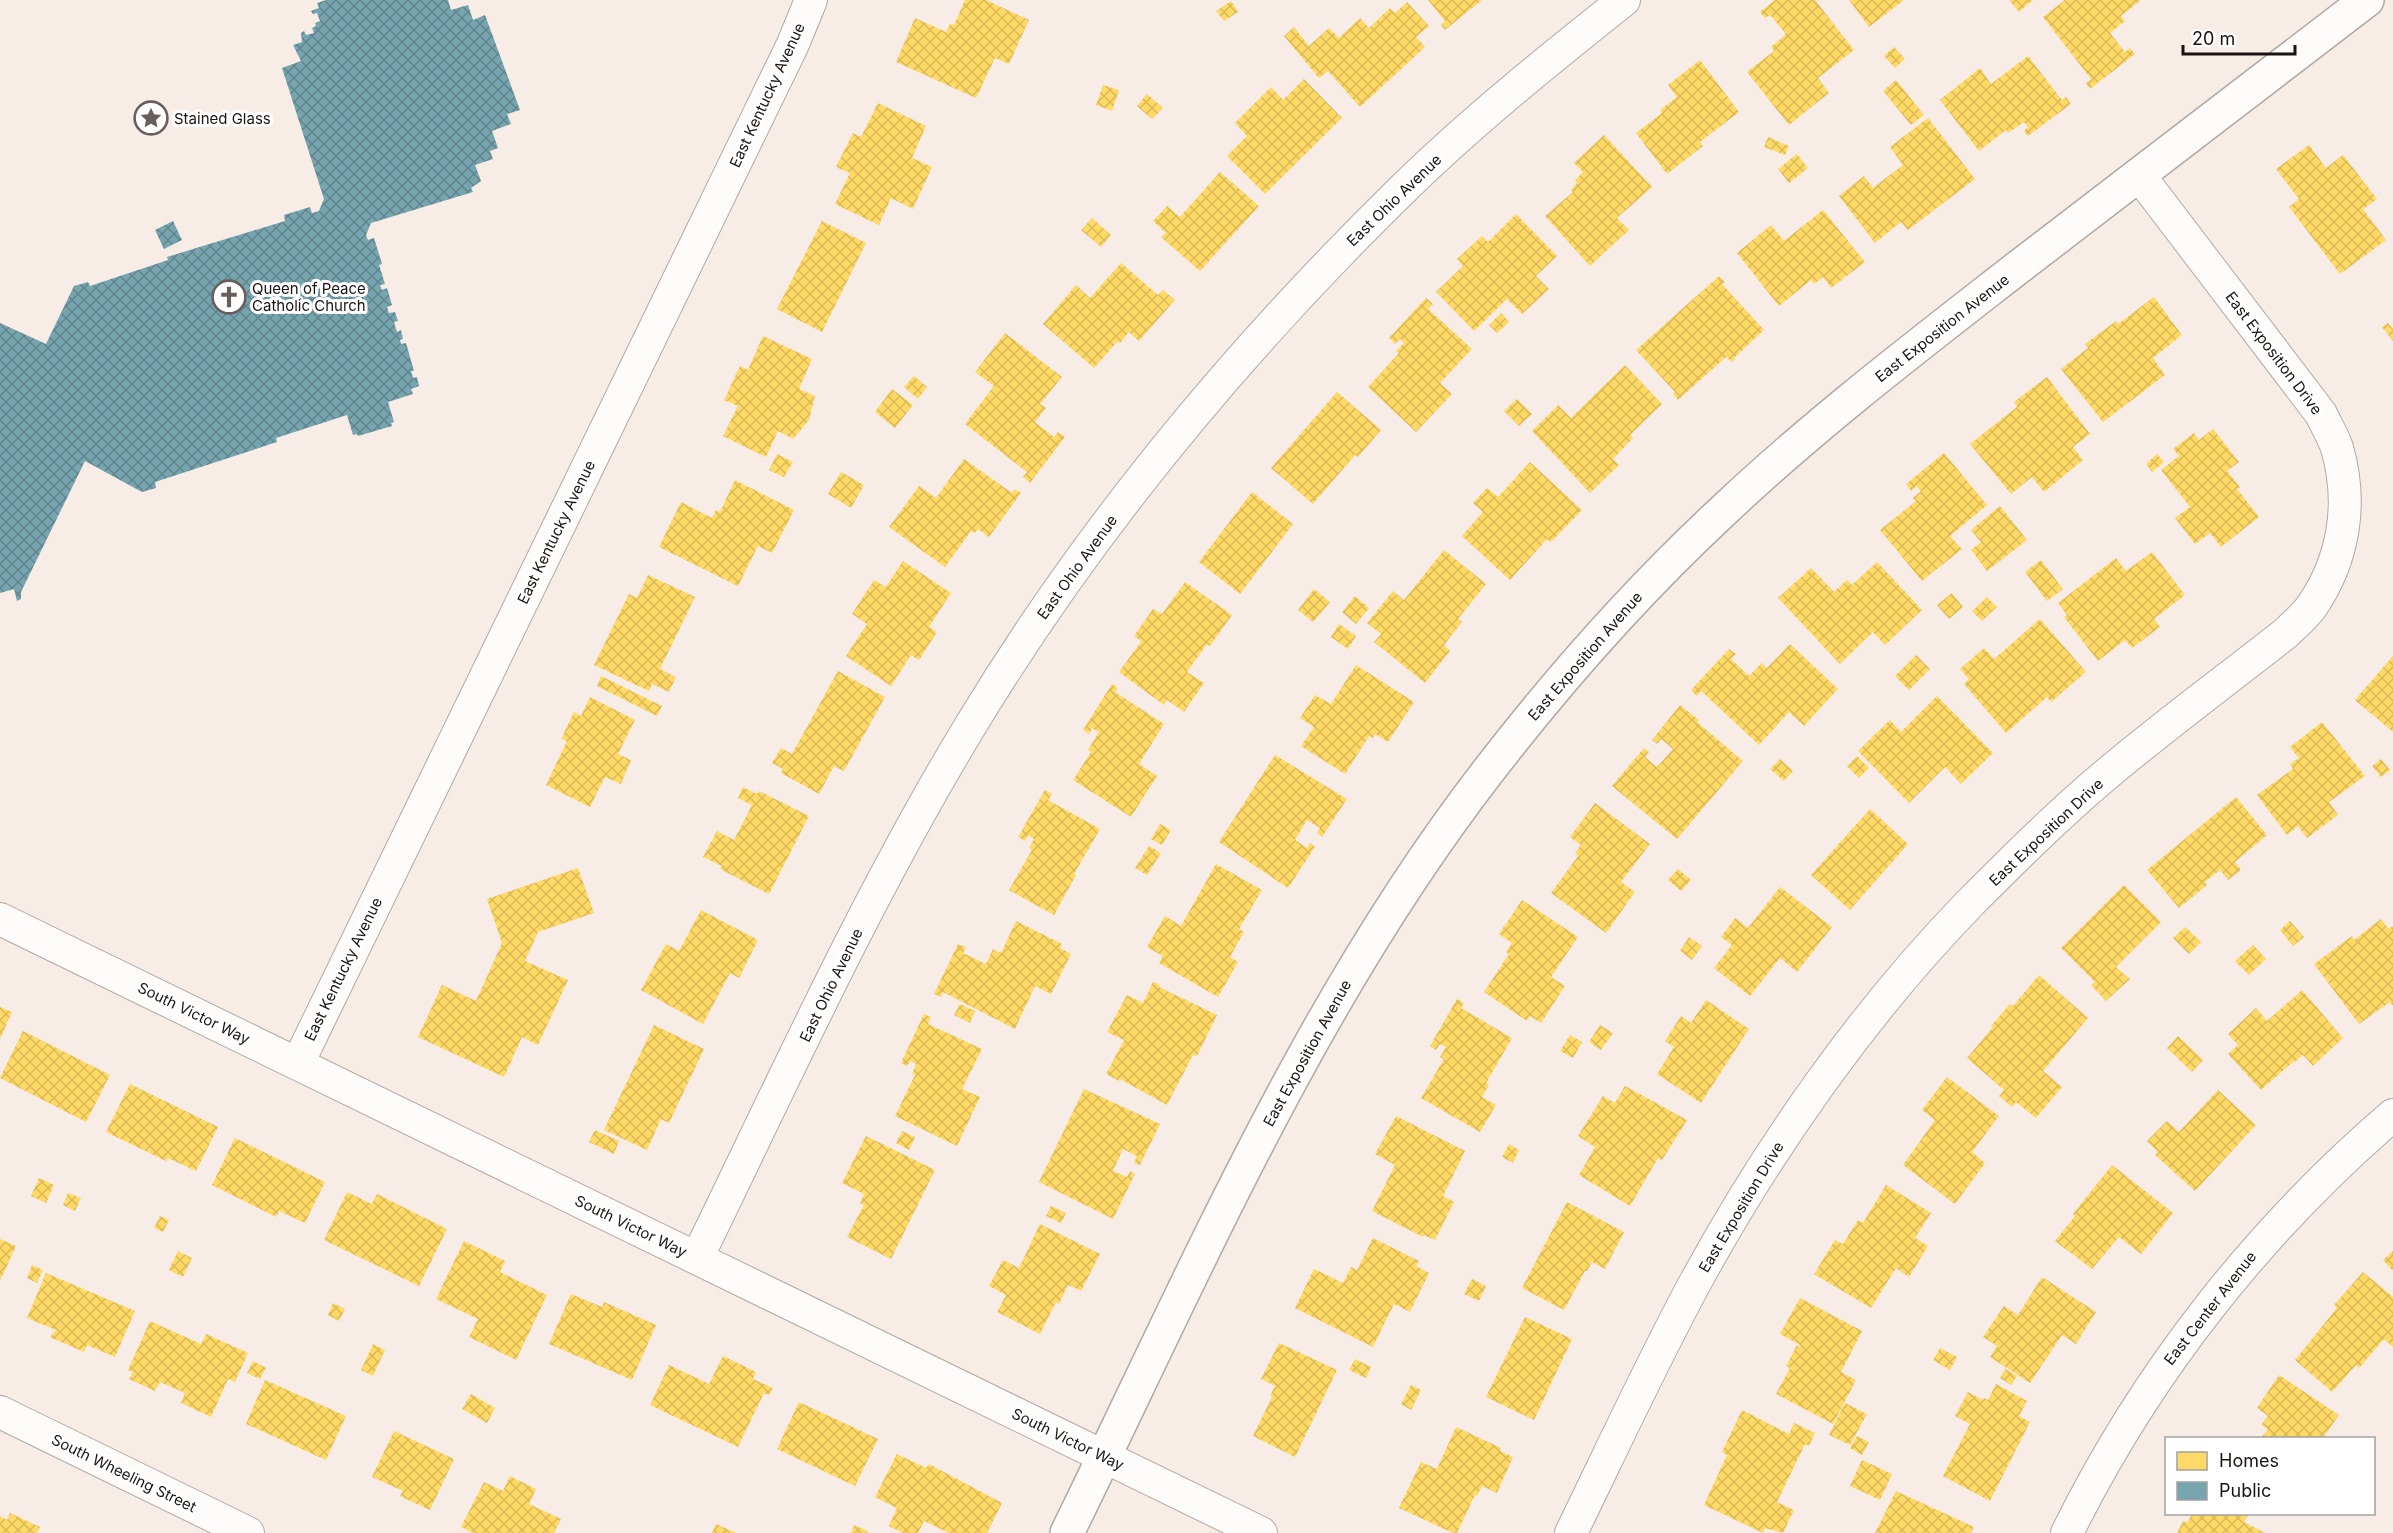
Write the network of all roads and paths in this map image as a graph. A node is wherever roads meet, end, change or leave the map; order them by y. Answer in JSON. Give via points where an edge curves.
{"nodes":[{"id":1,"x":811,"y":0,"type":"edge"},
{"id":2,"x":1624,"y":0,"type":"edge"},
{"id":3,"x":2367,"y":0,"type":"edge"},
{"id":4,"x":2139,"y":175,"type":"junction"},
{"id":5,"x":0,"y":919,"type":"edge"},
{"id":6,"x":298,"y":1064,"type":"junction"},
{"id":7,"x":2393,"y":1115,"type":"edge"},
{"id":8,"x":697,"y":1258,"type":"junction"},
{"id":9,"x":0,"y":1412,"type":"edge"},
{"id":10,"x":1105,"y":1456,"type":"junction"},
{"id":11,"x":248,"y":1533,"type":"edge"},
{"id":12,"x":1067,"y":1533,"type":"edge"},
{"id":13,"x":1261,"y":1533,"type":"edge"},
{"id":14,"x":1571,"y":1533,"type":"edge"},
{"id":15,"x":2067,"y":1533,"type":"edge"}],
"edges":[{"from":1,"to":6,"type":"street","name":"East Kentucky Avenue","via":[[783,66]]},
{"from":2,"to":8,"type":"street","name":"East Ohio Avenue","via":[[1514,89],[1384,208],[1310,282],[1216,387],[1128,496],[1040,619],[970,727],[906,839]]},
{"from":3,"to":4,"type":"street","name":"East Exposition Avenue"},
{"from":4,"to":10,"type":"street","name":"East Exposition Avenue","via":[[1899,360],[1808,434],[1722,512],[1639,594],[1495,762],[1407,885],[1298,1065]]},
{"from":4,"to":14,"type":"street","name":"East Exposition Drive","via":[[2321,414],[2336,446],[2346,490],[2345,525],[2333,568],[2311,608],[2286,633],[2103,778],[1968,905],[1848,1047],[1793,1122],[1702,1270]]},
{"from":5,"to":6,"type":"street","name":"South Victor Way"},
{"from":6,"to":8,"type":"street","name":"South Victor Way"},
{"from":7,"to":15,"type":"street","name":"East Center Avenue","via":[[2291,1211],[2201,1317],[2122,1432]]},
{"from":8,"to":10,"type":"street","name":"South Victor Way"},
{"from":9,"to":11,"type":"street","name":"South Wheeling Street"},
{"from":10,"to":12,"type":"street","name":"East Exposition Avenue"},
{"from":10,"to":13,"type":"street","name":"South Victor Way"}]}
